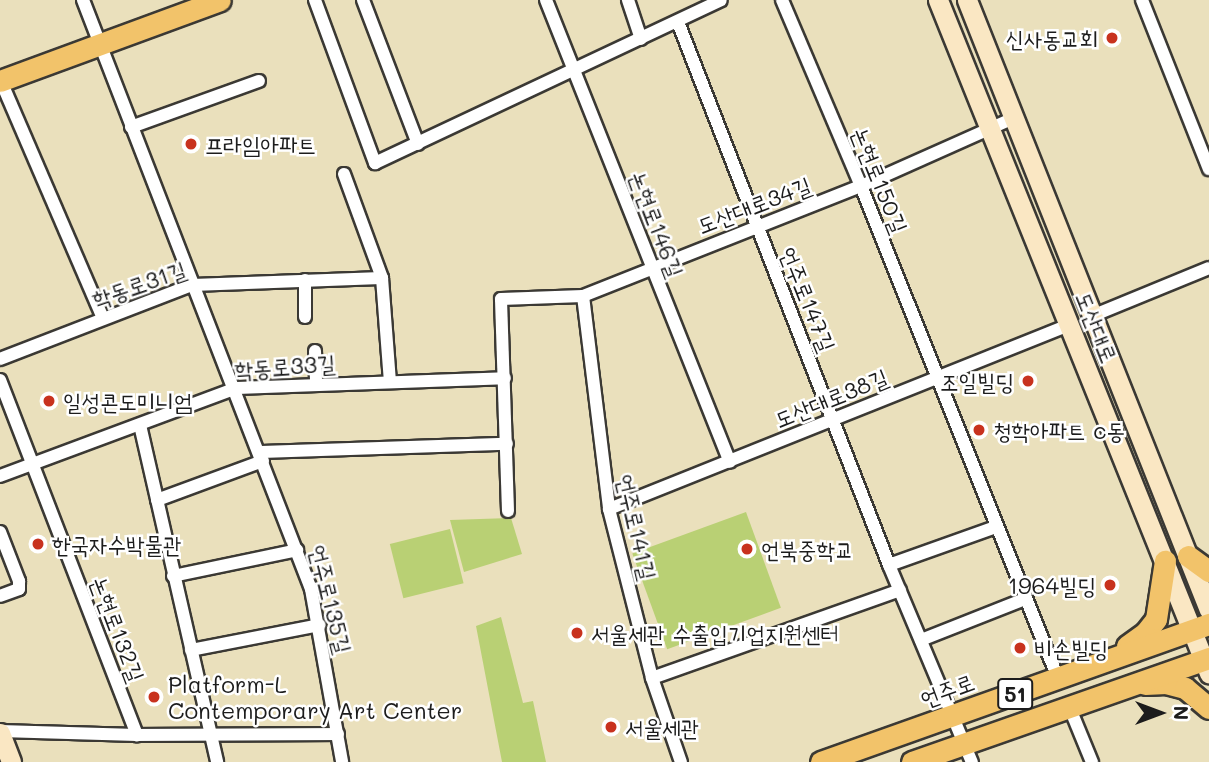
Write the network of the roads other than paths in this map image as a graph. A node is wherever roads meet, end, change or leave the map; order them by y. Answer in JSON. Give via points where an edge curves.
{"nodes":[{"id":1,"x":83,"y":0,"type":"edge"},
{"id":2,"x":220,"y":0,"type":"edge"},
{"id":3,"x":315,"y":0,"type":"edge"},
{"id":4,"x":363,"y":0,"type":"edge"},
{"id":5,"x":546,"y":0,"type":"edge"},
{"id":6,"x":628,"y":0,"type":"edge"},
{"id":7,"x":720,"y":0,"type":"edge"},
{"id":8,"x":782,"y":0,"type":"edge"},
{"id":9,"x":938,"y":0,"type":"edge"},
{"id":10,"x":967,"y":0,"type":"edge"},
{"id":11,"x":1142,"y":0,"type":"edge"},
{"id":12,"x":678,"y":23,"type":"junction"},
{"id":13,"x":641,"y":39,"type":"junction"},
{"id":14,"x":99,"y":43,"type":"junction"},
{"id":15,"x":573,"y":68,"type":"junction"},
{"id":16,"x":0,"y":80,"type":"edge"},
{"id":17,"x":259,"y":81,"type":"dead end"},
{"id":18,"x":1014,"y":118,"type":"junction"},
{"id":19,"x":131,"y":127,"type":"junction"},
{"id":20,"x":991,"y":131,"type":"junction"},
{"id":21,"x":418,"y":144,"type":"junction"},
{"id":22,"x":1209,"y":169,"type":"edge"},
{"id":23,"x":344,"y":174,"type":"dead end"},
{"id":24,"x":861,"y":186,"type":"junction"},
{"id":25,"x":756,"y":226,"type":"junction"},
{"id":26,"x":652,"y":268,"type":"junction"},
{"id":27,"x":1209,"y":268,"type":"edge"},
{"id":28,"x":382,"y":278,"type":"junction"},
{"id":29,"x":305,"y":280,"type":"junction"},
{"id":30,"x":192,"y":285,"type":"junction"},
{"id":31,"x":583,"y":296,"type":"junction"},
{"id":32,"x":1093,"y":316,"type":"junction"},
{"id":33,"x":305,"y":317,"type":"dead end"},
{"id":34,"x":103,"y":318,"type":"junction"},
{"id":35,"x":1069,"y":325,"type":"junction"},
{"id":36,"x":315,"y":351,"type":"dead end"},
{"id":37,"x":0,"y":359,"type":"edge"},
{"id":38,"x":505,"y":378,"type":"junction"},
{"id":39,"x":937,"y":378,"type":"junction"},
{"id":40,"x":0,"y":380,"type":"edge"},
{"id":41,"x":390,"y":381,"type":"junction"},
{"id":42,"x":316,"y":383,"type":"junction"},
{"id":43,"x":236,"y":388,"type":"junction"},
{"id":44,"x":835,"y":421,"type":"junction"},
{"id":45,"x":140,"y":425,"type":"junction"},
{"id":46,"x":507,"y":444,"type":"junction"},
{"id":47,"x":261,"y":457,"type":"junction"},
{"id":48,"x":730,"y":462,"type":"junction"},
{"id":49,"x":32,"y":464,"type":"junction"},
{"id":50,"x":0,"y":476,"type":"edge"},
{"id":51,"x":157,"y":500,"type":"junction"},
{"id":52,"x":608,"y":509,"type":"junction"},
{"id":53,"x":508,"y":511,"type":"dead end"},
{"id":54,"x":996,"y":527,"type":"junction"},
{"id":55,"x":0,"y":532,"type":"edge"},
{"id":56,"x":298,"y":550,"type":"junction"},
{"id":57,"x":1188,"y":556,"type":"junction"},
{"id":58,"x":1165,"y":561,"type":"junction"},
{"id":59,"x":889,"y":565,"type":"junction"},
{"id":60,"x":1209,"y":570,"type":"edge"},
{"id":61,"x":173,"y":576,"type":"junction"},
{"id":62,"x":900,"y":590,"type":"junction"},
{"id":63,"x":0,"y":596,"type":"edge"},
{"id":64,"x":1025,"y":599,"type":"junction"},
{"id":65,"x":1209,"y":610,"type":"edge"},
{"id":66,"x":320,"y":625,"type":"junction"},
{"id":67,"x":1201,"y":627,"type":"edge"},
{"id":68,"x":921,"y":640,"type":"junction"},
{"id":69,"x":191,"y":650,"type":"junction"},
{"id":70,"x":1105,"y":661,"type":"junction"},
{"id":71,"x":1207,"y":663,"type":"edge"},
{"id":72,"x":652,"y":678,"type":"junction"},
{"id":73,"x":1058,"y":678,"type":"junction"},
{"id":74,"x":1125,"y":685,"type":"junction"},
{"id":75,"x":1069,"y":706,"type":"junction"},
{"id":76,"x":1209,"y":708,"type":"edge"},
{"id":77,"x":953,"y":716,"type":"junction"},
{"id":78,"x":0,"y":732,"type":"edge"},
{"id":79,"x":210,"y":733,"type":"junction"},
{"id":80,"x":338,"y":734,"type":"junction"},
{"id":81,"x":137,"y":735,"type":"junction"},
{"id":82,"x":968,"y":753,"type":"edge"},
{"id":83,"x":835,"y":760,"type":"edge"},
{"id":84,"x":11,"y":762,"type":"edge"},
{"id":85,"x":217,"y":762,"type":"edge"},
{"id":86,"x":342,"y":762,"type":"edge"},
{"id":87,"x":681,"y":762,"type":"edge"},
{"id":88,"x":912,"y":762,"type":"edge"},
{"id":89,"x":1092,"y":762,"type":"edge"}],
"edges":[{"from":1,"to":14,"type":"street","name":"언주로135길"},
{"from":2,"to":14,"type":"main road"},
{"from":3,"to":21,"type":"street","via":[[375,163]]},
{"from":4,"to":21,"type":"street"},
{"from":5,"to":15,"type":"street","name":"논현로146길"},
{"from":6,"to":13,"type":"street"},
{"from":7,"to":12,"type":"street"},
{"from":8,"to":24,"type":"street","name":"논현로150길"},
{"from":9,"to":20,"type":"main road","name":"도산대로"},
{"from":10,"to":18,"type":"main road","name":"도산대로"},
{"from":11,"to":22,"type":"street"},
{"from":12,"to":13,"type":"street"},
{"from":12,"to":25,"type":"street","name":"언주로147길"},
{"from":13,"to":15,"type":"street"},
{"from":14,"to":16,"type":"main road"},
{"from":14,"to":19,"type":"street","name":"언주로135길"},
{"from":15,"to":21,"type":"street"},
{"from":15,"to":26,"type":"street","name":"논현로146길"},
{"from":16,"to":34,"type":"street"},
{"from":17,"to":19,"type":"street"},
{"from":18,"to":20,"type":"street","name":"도산대로34길"},
{"from":18,"to":32,"type":"main road","name":"도산대로"},
{"from":19,"to":30,"type":"street","name":"언주로135길"},
{"from":20,"to":24,"type":"street","name":"도산대로34길"},
{"from":20,"to":35,"type":"main road","name":"도산대로"},
{"from":23,"to":28,"type":"street"},
{"from":24,"to":25,"type":"street","name":"도산대로34길"},
{"from":24,"to":39,"type":"street","name":"논현로150길"},
{"from":25,"to":26,"type":"street","name":"도산대로34길"},
{"from":25,"to":44,"type":"street","name":"언주로147길"},
{"from":26,"to":31,"type":"street","name":"도산대로34길"},
{"from":26,"to":48,"type":"street","name":"논현로146길"},
{"from":27,"to":32,"type":"street"},
{"from":28,"to":29,"type":"street","name":"학동로31길"},
{"from":28,"to":41,"type":"street"},
{"from":29,"to":30,"type":"street","name":"학동로31길"},
{"from":29,"to":33,"type":"street"},
{"from":30,"to":34,"type":"street","name":"학동로31길"},
{"from":30,"to":43,"type":"street","name":"언주로135길"},
{"from":31,"to":38,"type":"street","name":"도산대로34길","via":[[501,299]]},
{"from":31,"to":52,"type":"street","name":"언주로141길"},
{"from":32,"to":57,"type":"main road","name":"도산대로"},
{"from":34,"to":37,"type":"street","name":"학동로31길"},
{"from":35,"to":39,"type":"street","name":"도산대로38길"},
{"from":35,"to":58,"type":"main road","name":"도산대로"},
{"from":36,"to":42,"type":"street"},
{"from":38,"to":41,"type":"street","name":"학동로33길"},
{"from":38,"to":46,"type":"street"},
{"from":39,"to":44,"type":"street","name":"도산대로38길"},
{"from":39,"to":54,"type":"street","name":"논현로150길"},
{"from":40,"to":49,"type":"street","name":"논현로132길"},
{"from":41,"to":42,"type":"street","name":"학동로33길"},
{"from":42,"to":43,"type":"street","name":"학동로33길"},
{"from":43,"to":45,"type":"street","name":"학동로33길"},
{"from":43,"to":47,"type":"street","name":"언주로135길"},
{"from":44,"to":48,"type":"street","name":"도산대로38길"},
{"from":44,"to":59,"type":"street","name":"언주로147길"},
{"from":45,"to":49,"type":"street","name":"학동로33길"},
{"from":45,"to":51,"type":"street"},
{"from":46,"to":47,"type":"street"},
{"from":46,"to":53,"type":"street"},
{"from":47,"to":51,"type":"street"},
{"from":47,"to":56,"type":"street","name":"언주로135길"},
{"from":48,"to":52,"type":"street","name":"도산대로38길"},
{"from":49,"to":50,"type":"street","name":"학동로33길"},
{"from":49,"to":81,"type":"street","name":"논현로132길"},
{"from":51,"to":61,"type":"street"},
{"from":52,"to":72,"type":"street","name":"언주로141길"},
{"from":54,"to":59,"type":"street"},
{"from":54,"to":64,"type":"street","name":"논현로150길"},
{"from":55,"to":63,"type":"street","via":[[19,581],[19,589]]},
{"from":56,"to":61,"type":"street"},
{"from":56,"to":66,"type":"street","name":"언주로135길"},
{"from":57,"to":60,"type":"main road"},
{"from":57,"to":65,"type":"main road","name":"도산대로"},
{"from":58,"to":67,"type":"main road","name":"도산대로"},
{"from":58,"to":70,"type":"main road","via":[[1153,625]]},
{"from":59,"to":62,"type":"street","name":"언주로147길"},
{"from":61,"to":69,"type":"street"},
{"from":62,"to":68,"type":"street","name":"언주로147길"},
{"from":62,"to":72,"type":"street"},
{"from":64,"to":68,"type":"street"},
{"from":64,"to":73,"type":"street","name":"논현로150길"},
{"from":66,"to":69,"type":"street"},
{"from":66,"to":80,"type":"street","name":"언주로135길"},
{"from":67,"to":70,"type":"main road","name":"언주로","number":"51"},
{"from":67,"to":71,"type":"main road","name":"도산대로"},
{"from":68,"to":77,"type":"street","name":"언주로147길"},
{"from":69,"to":79,"type":"street"},
{"from":70,"to":73,"type":"main road","name":"언주로","number":"51"},
{"from":71,"to":74,"type":"main road","number":"51"},
{"from":72,"to":87,"type":"street","name":"언주로141길"},
{"from":73,"to":77,"type":"main road","name":"언주로","number":"51"},
{"from":74,"to":75,"type":"main road","number":"51"},
{"from":74,"to":76,"type":"main road","via":[[1178,685]]},
{"from":75,"to":82,"type":"main road","number":"51"},
{"from":75,"to":89,"type":"street"},
{"from":77,"to":82,"type":"street","name":"언주로147길"},
{"from":77,"to":83,"type":"main road","name":"언주로","number":"51"},
{"from":78,"to":81,"type":"street"},
{"from":78,"to":84,"type":"main road"},
{"from":79,"to":80,"type":"street"},
{"from":79,"to":81,"type":"street"},
{"from":79,"to":85,"type":"street"},
{"from":80,"to":86,"type":"street","name":"언주로135길"},
{"from":82,"to":88,"type":"main road","number":"51"}]}
